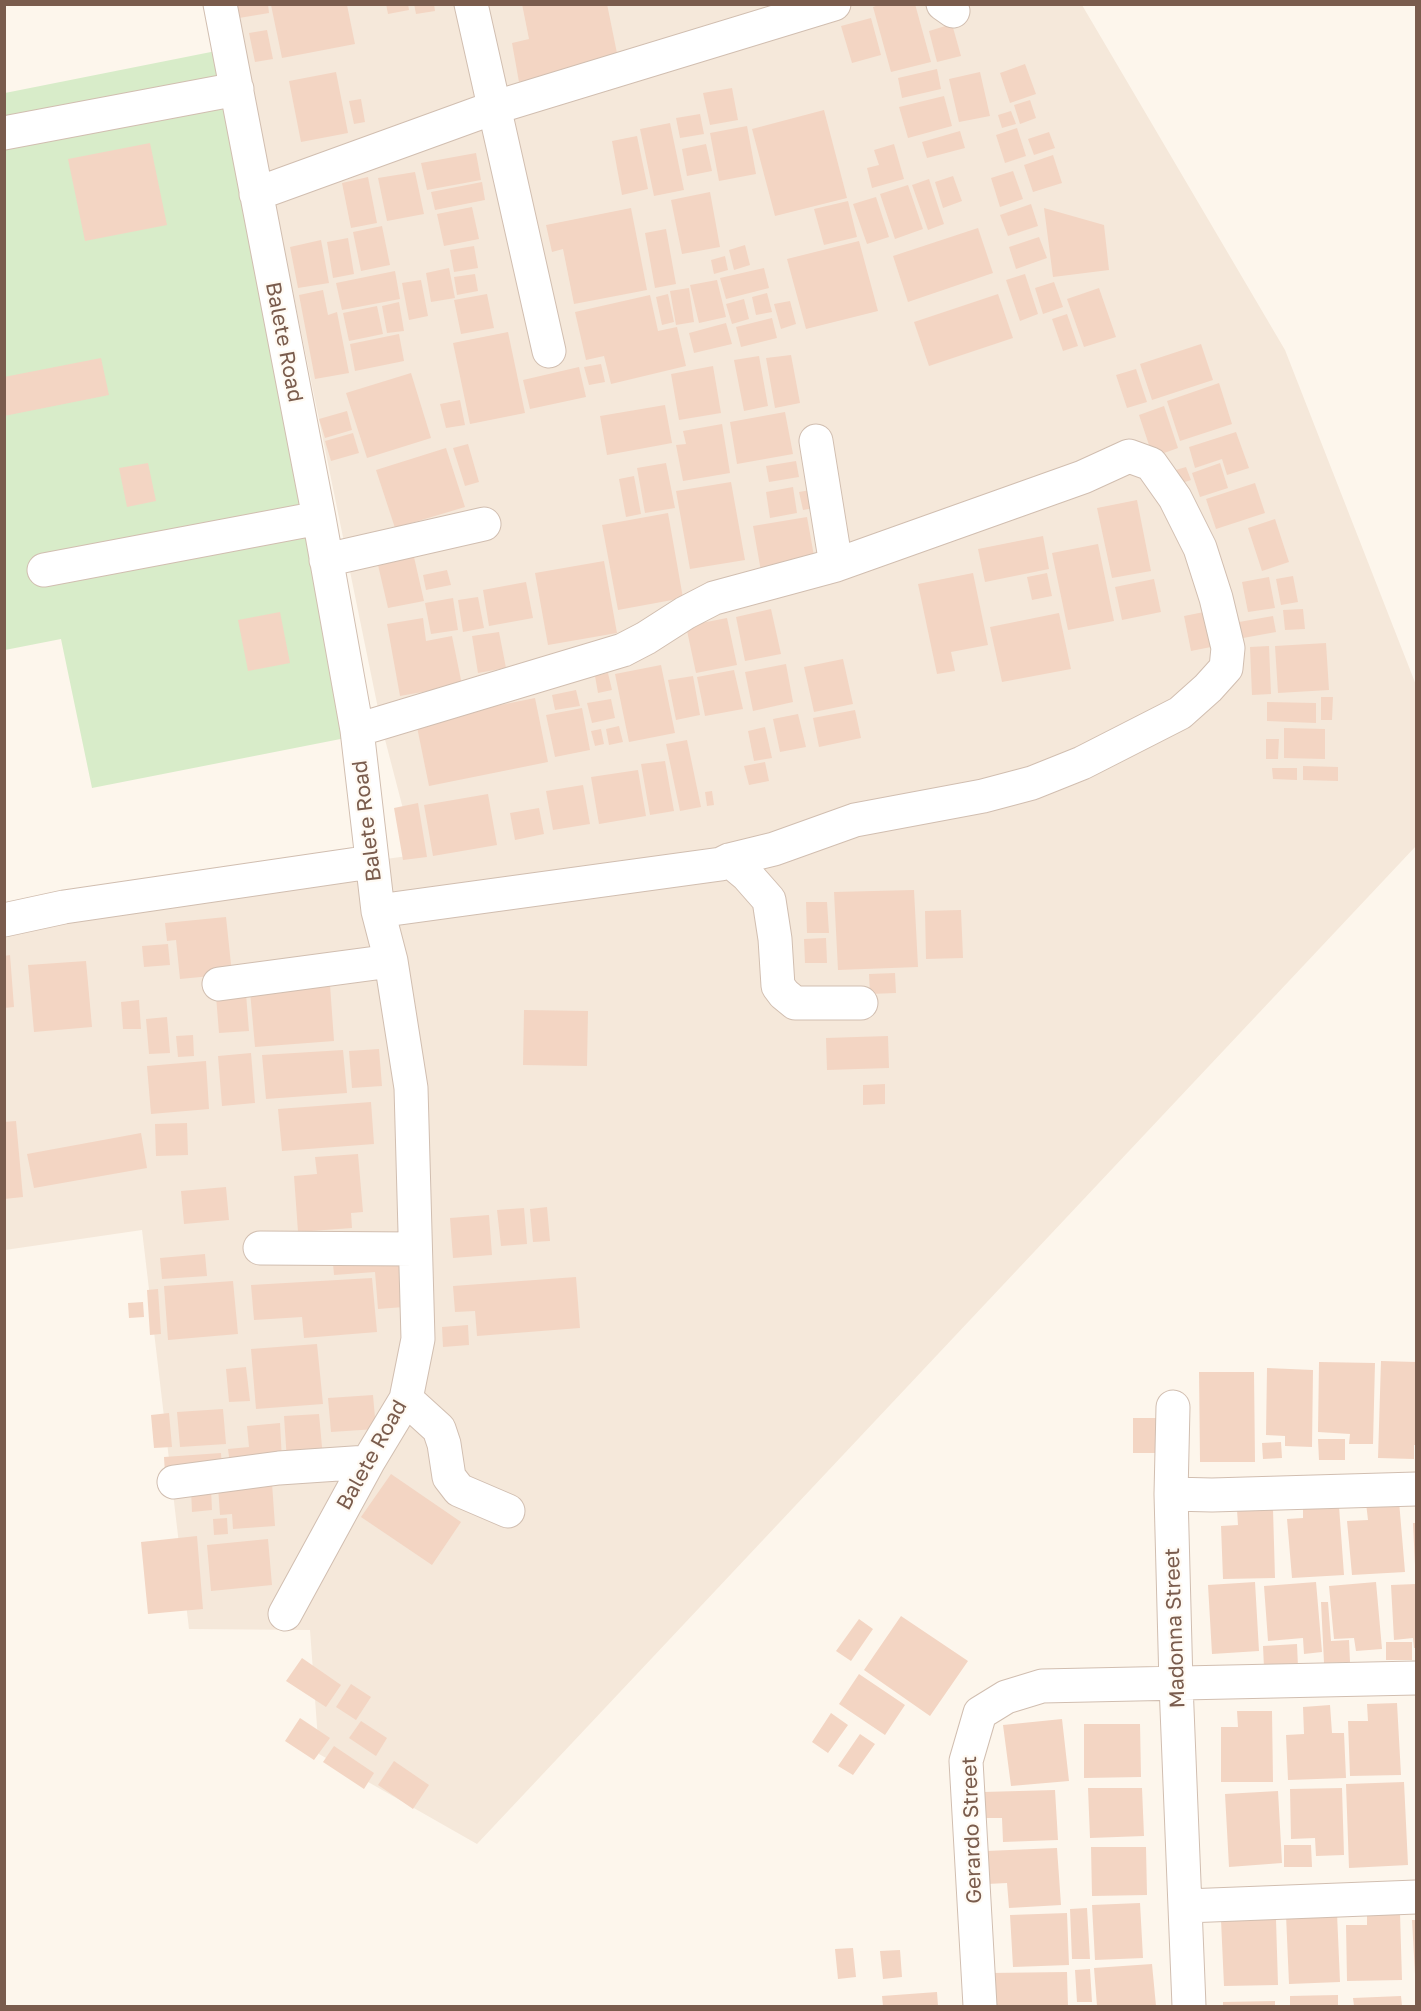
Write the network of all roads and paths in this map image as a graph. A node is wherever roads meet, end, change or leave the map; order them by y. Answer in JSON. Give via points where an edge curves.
{"nodes":[{"id":1,"x":220,"y":4,"type":"edge"},
{"id":2,"x":471,"y":4,"type":"edge"},
{"id":3,"x":834,"y":4,"type":"edge"},
{"id":4,"x":237,"y":89,"type":"junction"},
{"id":5,"x":493,"y":108,"type":"junction"},
{"id":6,"x":4,"y":133,"type":"edge"},
{"id":7,"x":256,"y":194,"type":"junction"},
{"id":8,"x":549,"y":351,"type":"dead end"},
{"id":9,"x":816,"y":441,"type":"dead end"},
{"id":10,"x":319,"y":518,"type":"junction"},
{"id":11,"x":484,"y":524,"type":"dead end"},
{"id":12,"x":326,"y":560,"type":"junction"},
{"id":13,"x":836,"y":565,"type":"junction"},
{"id":14,"x":44,"y":570,"type":"dead end"},
{"id":15,"x":357,"y":730,"type":"junction"},
{"id":16,"x":729,"y":860,"type":"junction"},
{"id":17,"x":371,"y":861,"type":"junction"},
{"id":18,"x":378,"y":911,"type":"junction"},
{"id":19,"x":4,"y":920,"type":"edge"},
{"id":20,"x":391,"y":961,"type":"junction"},
{"id":21,"x":219,"y":984,"type":"dead end"},
{"id":22,"x":861,"y":1003,"type":"dead end"},
{"id":23,"x":260,"y":1248,"type":"dead end"},
{"id":24,"x":414,"y":1249,"type":"junction"},
{"id":25,"x":406,"y":1399,"type":"junction"},
{"id":26,"x":1173,"y":1407,"type":"dead end"},
{"id":27,"x":368,"y":1462,"type":"junction"},
{"id":28,"x":174,"y":1482,"type":"dead end"},
{"id":29,"x":1416,"y":1488,"type":"edge"},
{"id":30,"x":1171,"y":1494,"type":"junction"},
{"id":31,"x":508,"y":1511,"type":"dead end"},
{"id":32,"x":285,"y":1614,"type":"dead end"},
{"id":33,"x":1416,"y":1678,"type":"edge"},
{"id":34,"x":1176,"y":1684,"type":"junction"},
{"id":35,"x":1416,"y":1897,"type":"edge"},
{"id":36,"x":1186,"y":1906,"type":"junction"},
{"id":37,"x":980,"y":2007,"type":"edge"},
{"id":38,"x":1189,"y":2007,"type":"edge"}],
"edges":[{"from":1,"to":4,"type":"street","name":"Balete Road"},
{"from":2,"to":5,"type":"street"},
{"from":3,"to":5,"type":"street"},
{"from":4,"to":6,"type":"street"},
{"from":4,"to":7,"type":"street","name":"Balete Road"},
{"from":5,"to":7,"type":"street"},
{"from":5,"to":8,"type":"street"},
{"from":7,"to":10,"type":"street","name":"Balete Road"},
{"from":9,"to":13,"type":"street"},
{"from":10,"to":12,"type":"street","name":"Balete Road"},
{"from":10,"to":14,"type":"street"},
{"from":11,"to":12,"type":"street"},
{"from":12,"to":15,"type":"street","name":"Balete Road"},
{"from":13,"to":15,"type":"street","via":[[714,598],[623,650]]},
{"from":13,"to":16,"type":"street","via":[[1083,477],[1129,456],[1151,464],[1175,498],[1200,548],[1225,631],[1226,668],[1180,713],[1082,763],[1032,783],[855,819],[774,849]]},
{"from":15,"to":17,"type":"street","name":"Balete Road"},
{"from":16,"to":18,"type":"street"},
{"from":16,"to":22,"type":"street","via":[[769,900],[778,986],[784,993],[795,1003]]},
{"from":17,"to":18,"type":"street","name":"Balete Road"},
{"from":17,"to":19,"type":"street"},
{"from":18,"to":20,"type":"street","name":"Balete Road"},
{"from":20,"to":21,"type":"street"},
{"from":20,"to":24,"type":"street","name":"Balete Road","via":[[411,1088]]},
{"from":23,"to":24,"type":"street"},
{"from":24,"to":25,"type":"street","name":"Balete Road","via":[[418,1339]]},
{"from":25,"to":27,"type":"street","name":"Balete Road"},
{"from":25,"to":31,"type":"street","via":[[440,1429],[448,1477],[459,1490]]},
{"from":26,"to":30,"type":"street","name":"Madonna Street"},
{"from":27,"to":28,"type":"street","via":[[279,1468]]},
{"from":27,"to":32,"type":"street","name":"Balete Road"},
{"from":29,"to":30,"type":"street"},
{"from":30,"to":34,"type":"street","name":"Madonna Street"},
{"from":33,"to":34,"type":"street"},
{"from":34,"to":36,"type":"street","name":"Madonna Street"},
{"from":34,"to":37,"type":"street","name":"Gerardo Street","via":[[1042,1686],[1006,1697],[980,1713],[966,1761]]},
{"from":35,"to":36,"type":"street"},
{"from":36,"to":38,"type":"street","name":"Madonna Street"}]}
